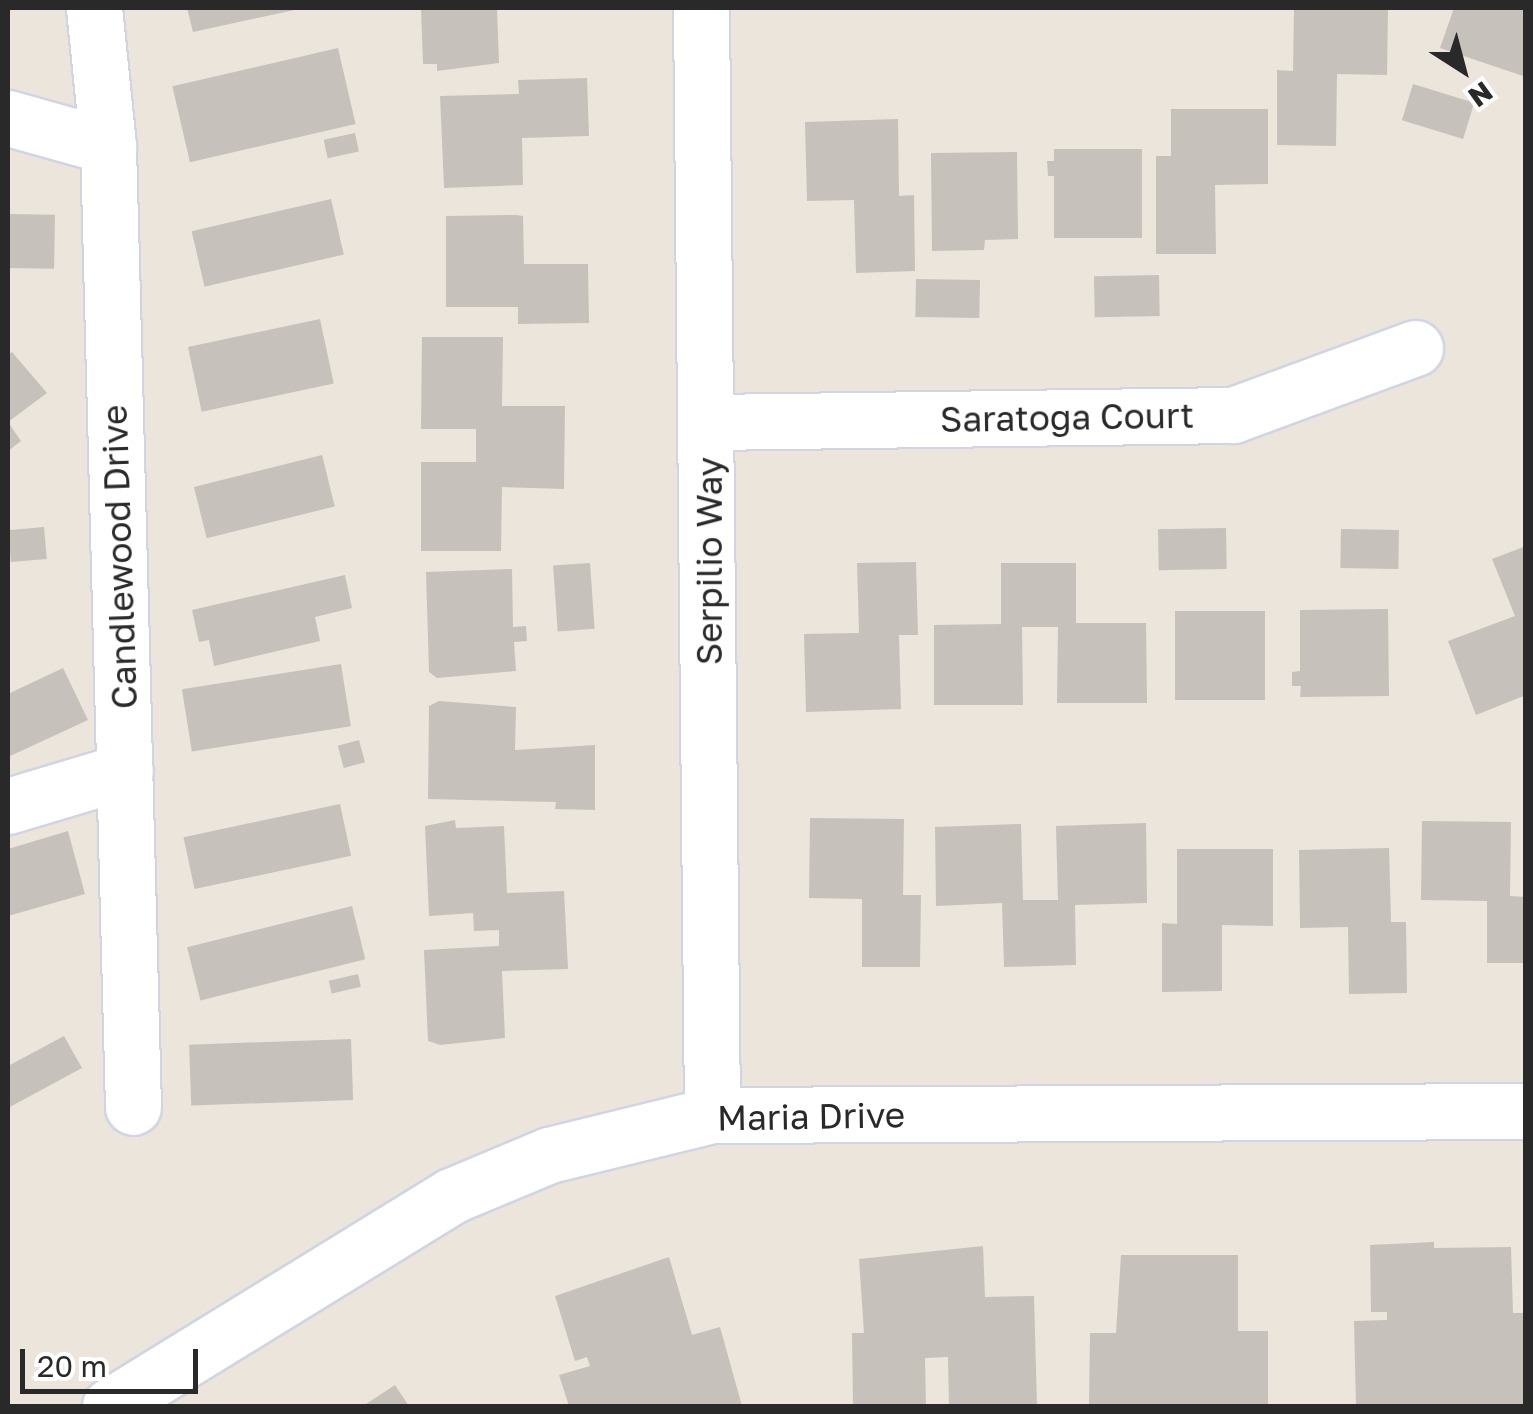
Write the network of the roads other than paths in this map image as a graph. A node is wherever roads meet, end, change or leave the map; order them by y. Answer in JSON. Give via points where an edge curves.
{"nodes":[{"id":1,"x":94,"y":8,"type":"edge"},
{"id":2,"x":701,"y":8,"type":"edge"},
{"id":3,"x":8,"y":118,"type":"edge"},
{"id":4,"x":8,"y":144,"type":"edge"},
{"id":5,"x":108,"y":146,"type":"junction"},
{"id":6,"x":1415,"y":348,"type":"dead end"},
{"id":7,"x":708,"y":422,"type":"junction"},
{"id":8,"x":125,"y":770,"type":"junction"},
{"id":9,"x":8,"y":806,"type":"edge"},
{"id":10,"x":133,"y":1106,"type":"dead end"},
{"id":11,"x":1526,"y":1111,"type":"edge"},
{"id":12,"x":712,"y":1115,"type":"junction"},
{"id":13,"x":110,"y":1406,"type":"edge"}],
"edges":[{"from":1,"to":5,"type":"street","name":"Candlewood Drive"},
{"from":2,"to":7,"type":"street","name":"Serpilio Way"},
{"from":3,"to":5,"type":"street"},
{"from":4,"to":5,"type":"street"},
{"from":5,"to":8,"type":"street","name":"Candlewood Drive"},
{"from":6,"to":7,"type":"street","name":"Saratoga Court","via":[[1233,415]]},
{"from":7,"to":12,"type":"street","name":"Serpilio Way"},
{"from":8,"to":9,"type":"street"},
{"from":8,"to":10,"type":"street","name":"Candlewood Drive"},
{"from":11,"to":12,"type":"street","name":"Maria Drive"},
{"from":12,"to":13,"type":"street","name":"Maria Drive","via":[[549,1156],[451,1196]]}]}
